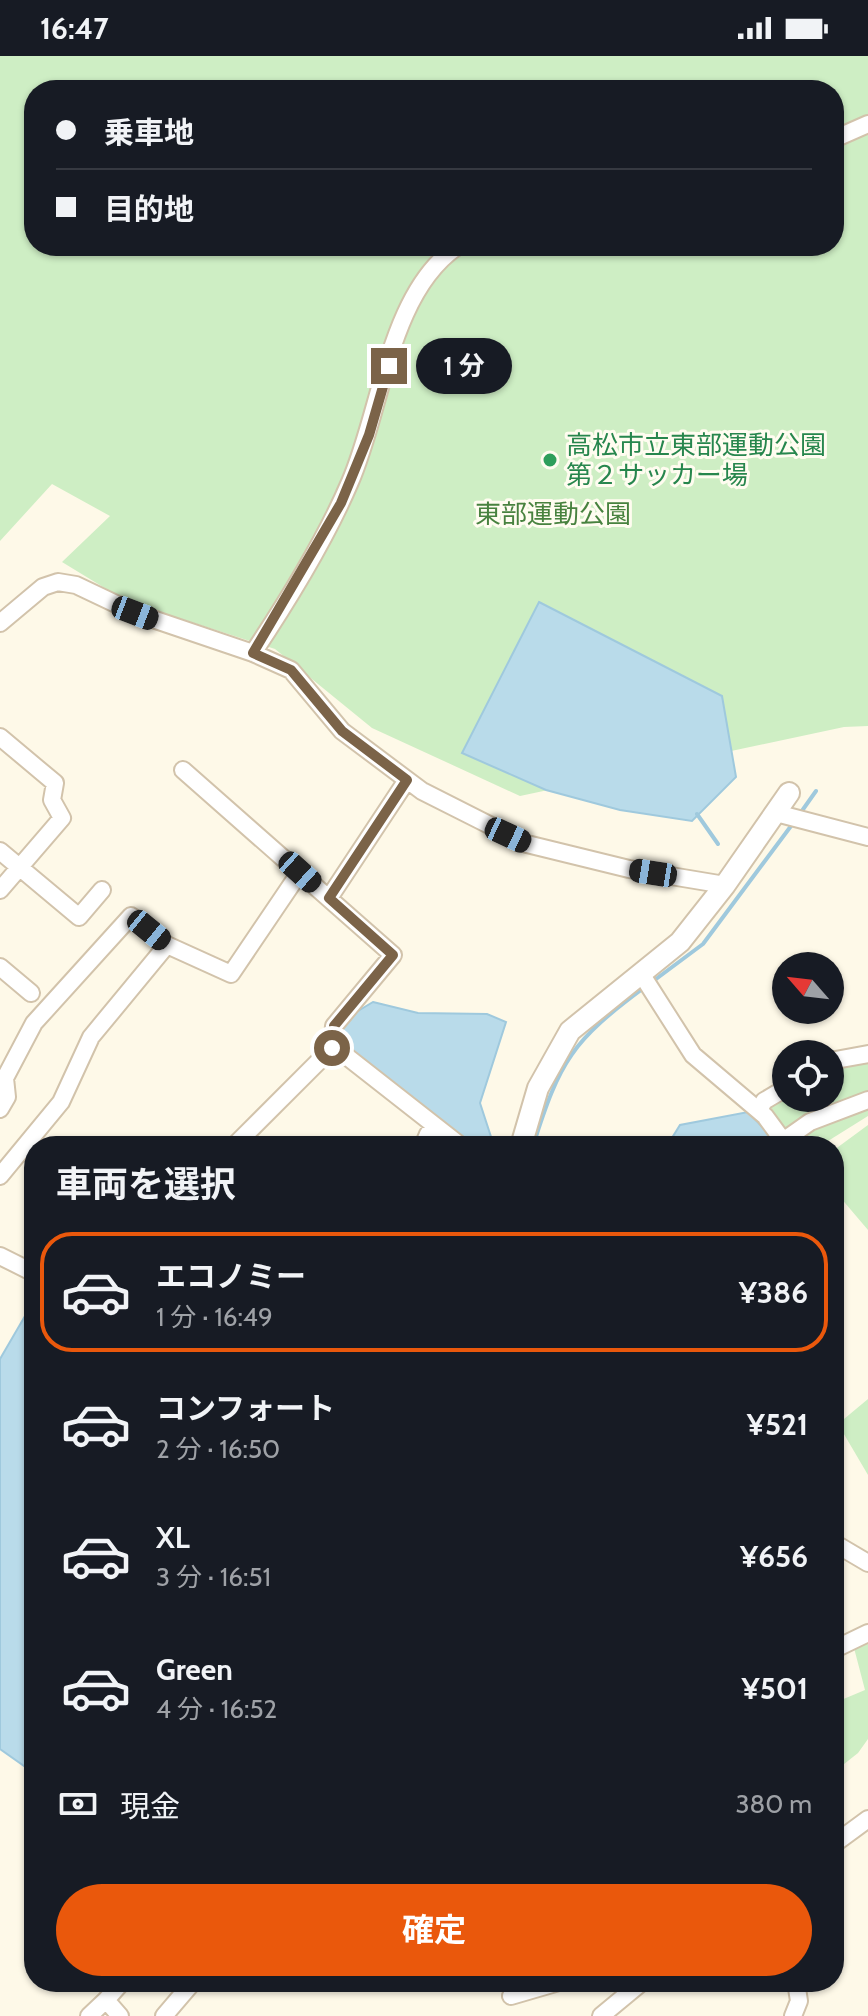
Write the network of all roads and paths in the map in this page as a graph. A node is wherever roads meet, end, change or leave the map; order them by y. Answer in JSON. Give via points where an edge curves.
{"nodes":[{"id":1,"x":868,"y":124,"type":"edge"},
{"id":2,"x":844,"y":135,"type":"edge"},
{"id":3,"x":446,"y":256,"type":"edge"},
{"id":4,"x":0,"y":623,"type":"edge"},
{"id":5,"x":253,"y":653,"type":"junction"},
{"id":6,"x":0,"y":737,"type":"edge"},
{"id":7,"x":183,"y":770,"type":"dead end"},
{"id":8,"x":407,"y":780,"type":"junction"},
{"id":9,"x":789,"y":793,"type":"dead end"},
{"id":10,"x":776,"y":813,"type":"junction"},
{"id":11,"x":868,"y":837,"type":"edge"},
{"id":12,"x":0,"y":851,"type":"edge"},
{"id":13,"x":19,"y":867,"type":"junction"},
{"id":14,"x":300,"y":872,"type":"junction"},
{"id":15,"x":725,"y":885,"type":"junction"},
{"id":16,"x":0,"y":890,"type":"edge"},
{"id":17,"x":102,"y":890,"type":"dead end"},
{"id":18,"x":329,"y":898,"type":"junction"},
{"id":19,"x":167,"y":945,"type":"junction"},
{"id":20,"x":0,"y":967,"type":"edge"},
{"id":21,"x":642,"y":975,"type":"junction"},
{"id":22,"x":31,"y":993,"type":"dead end"},
{"id":23,"x":332,"y":1048,"type":"junction"},
{"id":24,"x":868,"y":1054,"type":"edge"},
{"id":25,"x":844,"y":1058,"type":"edge"},
{"id":26,"x":772,"y":1096,"type":"edge"},
{"id":27,"x":868,"y":1100,"type":"edge"},
{"id":28,"x":0,"y":1109,"type":"edge"},
{"id":29,"x":759,"y":1111,"type":"junction"},
{"id":30,"x":33,"y":1136,"type":"edge"},
{"id":31,"x":244,"y":1136,"type":"edge"},
{"id":32,"x":448,"y":1136,"type":"edge"},
{"id":33,"x":524,"y":1136,"type":"edge"},
{"id":34,"x":779,"y":1136,"type":"edge"},
{"id":35,"x":794,"y":1136,"type":"edge"},
{"id":36,"x":24,"y":1147,"type":"edge"},
{"id":37,"x":0,"y":1176,"type":"edge"},
{"id":38,"x":0,"y":1256,"type":"edge"},
{"id":39,"x":24,"y":1268,"type":"edge"},
{"id":40,"x":844,"y":1549,"type":"edge"},
{"id":41,"x":868,"y":1563,"type":"edge"},
{"id":42,"x":868,"y":1633,"type":"edge"},
{"id":43,"x":844,"y":1645,"type":"edge"},
{"id":44,"x":868,"y":1819,"type":"edge"},
{"id":45,"x":844,"y":1837,"type":"edge"},
{"id":46,"x":113,"y":1992,"type":"edge"},
{"id":47,"x":184,"y":1992,"type":"edge"},
{"id":48,"x":525,"y":1992,"type":"edge"},
{"id":49,"x":623,"y":1992,"type":"edge"},
{"id":50,"x":798,"y":1992,"type":"edge"},
{"id":51,"x":511,"y":1996,"type":"dead end"},
{"id":52,"x":106,"y":2000,"type":"junction"},
{"id":53,"x":801,"y":2013,"type":"edge"},
{"id":54,"x":89,"y":2016,"type":"edge"},
{"id":55,"x":120,"y":2016,"type":"edge"},
{"id":56,"x":164,"y":2016,"type":"edge"},
{"id":57,"x":601,"y":2016,"type":"edge"}],
"edges":[{"from":1,"to":2,"type":"street"},
{"from":3,"to":5,"type":"street","via":[[408,306],[346,493]]},
{"from":4,"to":5,"type":"street","via":[[43,587],[58,582]]},
{"from":5,"to":8,"type":"street","via":[[291,670],[342,731]]},
{"from":6,"to":13,"type":"street","via":[[55,783],[52,800],[62,818]]},
{"from":7,"to":14,"type":"street"},
{"from":8,"to":15,"type":"street","via":[[527,844]]},
{"from":8,"to":18,"type":"street"},
{"from":9,"to":10,"type":"street"},
{"from":10,"to":11,"type":"street"},
{"from":10,"to":15,"type":"street"},
{"from":12,"to":13,"type":"street"},
{"from":13,"to":16,"type":"street"},
{"from":13,"to":17,"type":"street","via":[[79,917]]},
{"from":14,"to":18,"type":"street"},
{"from":14,"to":19,"type":"street","via":[[231,974]]},
{"from":15,"to":21,"type":"street","via":[[680,942]]},
{"from":18,"to":23,"type":"street","via":[[393,955],[334,1026]]},
{"from":19,"to":28,"type":"street","via":[[131,916],[34,1023],[5,1078],[7,1097]]},
{"from":19,"to":30,"type":"street","via":[[91,1037],[61,1102]]},
{"from":20,"to":22,"type":"street"},
{"from":21,"to":29,"type":"street","via":[[693,1055]]},
{"from":21,"to":33,"type":"street","via":[[582,1018],[557,1048]]},
{"from":23,"to":31,"type":"street"},
{"from":23,"to":32,"type":"street"},
{"from":24,"to":25,"type":"street"},
{"from":26,"to":29,"type":"street"},
{"from":27,"to":35,"type":"street","via":[[810,1122]]},
{"from":29,"to":34,"type":"street"},
{"from":36,"to":37,"type":"street"},
{"from":38,"to":39,"type":"street"},
{"from":40,"to":41,"type":"street"},
{"from":42,"to":43,"type":"street"},
{"from":44,"to":45,"type":"street"},
{"from":46,"to":52,"type":"street"},
{"from":47,"to":56,"type":"street"},
{"from":48,"to":51,"type":"street"},
{"from":49,"to":57,"type":"street"},
{"from":50,"to":53,"type":"street"},
{"from":52,"to":54,"type":"street"},
{"from":52,"to":55,"type":"street"}]}
